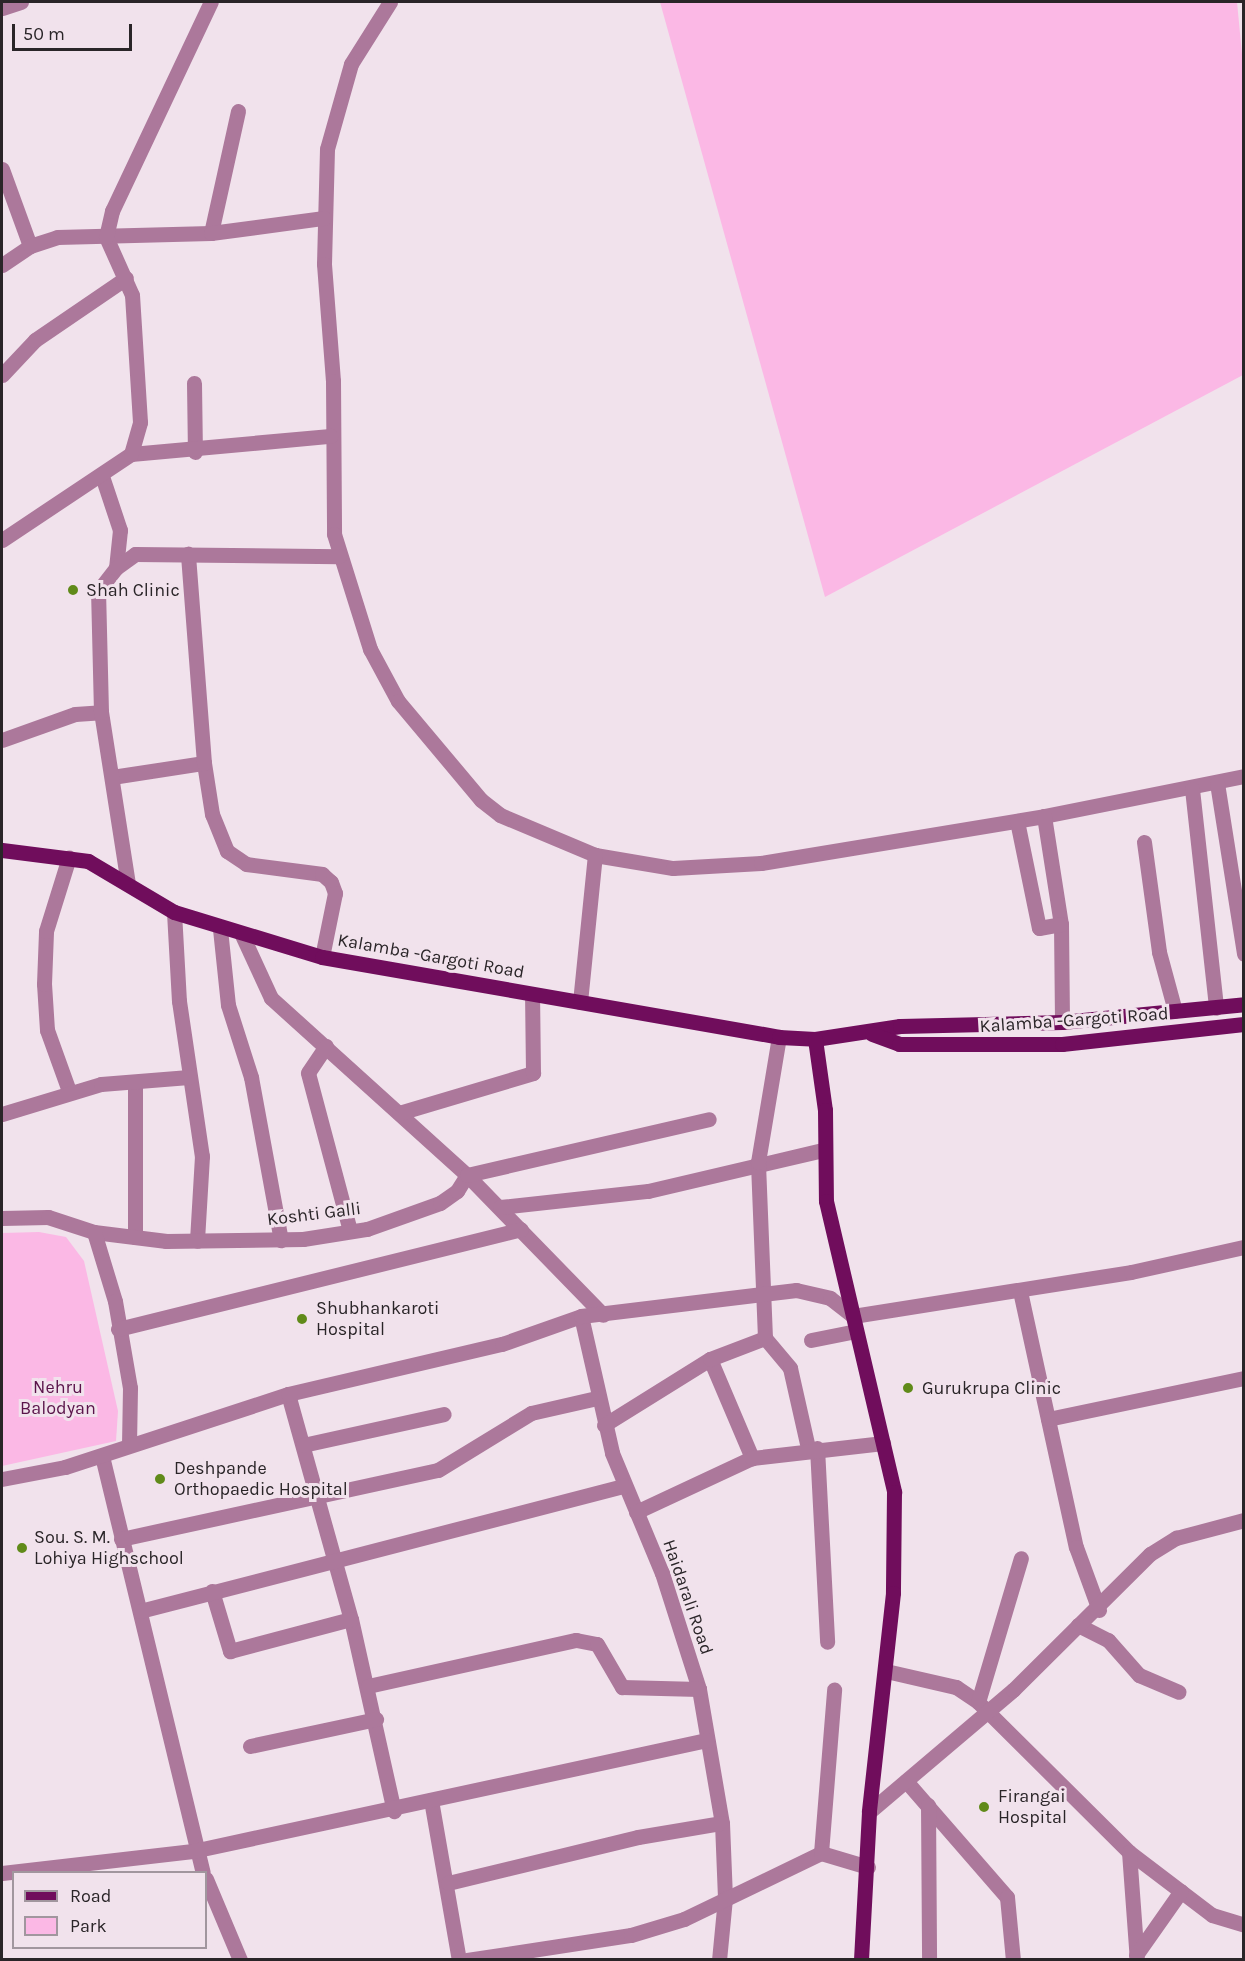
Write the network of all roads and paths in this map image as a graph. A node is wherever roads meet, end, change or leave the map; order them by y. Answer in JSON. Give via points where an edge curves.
{"nodes":[{"id":1,"x":21,"y":2,"type":"edge"},
{"id":2,"x":211,"y":2,"type":"edge"},
{"id":3,"x":390,"y":2,"type":"edge"},
{"id":4,"x":2,"y":8,"type":"edge"},
{"id":5,"x":238,"y":111,"type":"dead end"},
{"id":6,"x":2,"y":169,"type":"edge"},
{"id":7,"x":324,"y":218,"type":"junction"},
{"id":8,"x":211,"y":233,"type":"junction"},
{"id":9,"x":106,"y":237,"type":"junction"},
{"id":10,"x":30,"y":246,"type":"junction"},
{"id":11,"x":2,"y":265,"type":"edge"},
{"id":12,"x":126,"y":278,"type":"junction"},
{"id":13,"x":2,"y":375,"type":"edge"},
{"id":14,"x":194,"y":383,"type":"dead end"},
{"id":15,"x":330,"y":436,"type":"junction"},
{"id":16,"x":195,"y":452,"type":"junction"},
{"id":17,"x":131,"y":454,"type":"junction"},
{"id":18,"x":102,"y":476,"type":"junction"},
{"id":19,"x":2,"y":540,"type":"edge"},
{"id":20,"x":188,"y":554,"type":"junction"},
{"id":21,"x":339,"y":556,"type":"junction"},
{"id":22,"x":116,"y":568,"type":"junction"},
{"id":23,"x":101,"y":712,"type":"junction"},
{"id":24,"x":2,"y":740,"type":"edge"},
{"id":25,"x":204,"y":763,"type":"junction"},
{"id":26,"x":1244,"y":776,"type":"edge"},
{"id":27,"x":112,"y":777,"type":"junction"},
{"id":28,"x":1217,"y":783,"type":"junction"},
{"id":29,"x":1192,"y":789,"type":"junction"},
{"id":30,"x":1044,"y":816,"type":"junction"},
{"id":31,"x":1017,"y":821,"type":"junction"},
{"id":32,"x":1144,"y":842,"type":"dead end"},
{"id":33,"x":2,"y":850,"type":"edge"},
{"id":34,"x":595,"y":855,"type":"junction"},
{"id":35,"x":69,"y":857,"type":"junction"},
{"id":36,"x":128,"y":884,"type":"junction"},
{"id":37,"x":174,"y":912,"type":"junction"},
{"id":38,"x":1061,"y":924,"type":"junction"},
{"id":39,"x":220,"y":928,"type":"junction"},
{"id":40,"x":242,"y":935,"type":"junction"},
{"id":41,"x":1244,"y":954,"type":"edge"},
{"id":42,"x":322,"y":957,"type":"junction"},
{"id":43,"x":531,"y":994,"type":"junction"},
{"id":44,"x":580,"y":1002,"type":"junction"},
{"id":45,"x":1244,"y":1004,"type":"edge"},
{"id":46,"x":1216,"y":1008,"type":"junction"},
{"id":47,"x":1175,"y":1011,"type":"junction"},
{"id":48,"x":1062,"y":1022,"type":"junction"},
{"id":49,"x":1244,"y":1024,"type":"edge"},
{"id":50,"x":872,"y":1034,"type":"junction"},
{"id":51,"x":779,"y":1037,"type":"junction"},
{"id":52,"x":815,"y":1039,"type":"junction"},
{"id":53,"x":326,"y":1046,"type":"junction"},
{"id":54,"x":189,"y":1077,"type":"junction"},
{"id":55,"x":135,"y":1083,"type":"junction"},
{"id":56,"x":69,"y":1091,"type":"junction"},
{"id":57,"x":399,"y":1113,"type":"junction"},
{"id":58,"x":2,"y":1114,"type":"edge"},
{"id":59,"x":709,"y":1119,"type":"dead end"},
{"id":60,"x":823,"y":1150,"type":"junction"},
{"id":61,"x":758,"y":1162,"type":"junction"},
{"id":62,"x":467,"y":1175,"type":"junction"},
{"id":63,"x":500,"y":1208,"type":"junction"},
{"id":64,"x":2,"y":1218,"type":"edge"},
{"id":65,"x":521,"y":1229,"type":"junction"},
{"id":66,"x":350,"y":1231,"type":"junction"},
{"id":67,"x":94,"y":1232,"type":"junction"},
{"id":68,"x":135,"y":1237,"type":"junction"},
{"id":69,"x":281,"y":1240,"type":"junction"},
{"id":70,"x":197,"y":1241,"type":"junction"},
{"id":71,"x":1244,"y":1247,"type":"edge"},
{"id":72,"x":765,"y":1290,"type":"junction"},
{"id":73,"x":1020,"y":1291,"type":"junction"},
{"id":74,"x":603,"y":1315,"type":"junction"},
{"id":75,"x":580,"y":1316,"type":"junction"},
{"id":76,"x":853,"y":1316,"type":"junction"},
{"id":77,"x":118,"y":1329,"type":"junction"},
{"id":78,"x":856,"y":1331,"type":"junction"},
{"id":79,"x":765,"y":1338,"type":"junction"},
{"id":80,"x":811,"y":1340,"type":"dead end"},
{"id":81,"x":710,"y":1359,"type":"junction"},
{"id":82,"x":1244,"y":1378,"type":"edge"},
{"id":83,"x":288,"y":1394,"type":"junction"},
{"id":84,"x":597,"y":1398,"type":"junction"},
{"id":85,"x":444,"y":1414,"type":"dead end"},
{"id":86,"x":1048,"y":1419,"type":"junction"},
{"id":87,"x":603,"y":1425,"type":"junction"},
{"id":88,"x":883,"y":1443,"type":"junction"},
{"id":89,"x":303,"y":1444,"type":"junction"},
{"id":90,"x":129,"y":1445,"type":"junction"},
{"id":91,"x":812,"y":1448,"type":"junction"},
{"id":92,"x":102,"y":1456,"type":"junction"},
{"id":93,"x":752,"y":1458,"type":"junction"},
{"id":94,"x":2,"y":1479,"type":"edge"},
{"id":95,"x":624,"y":1486,"type":"junction"},
{"id":96,"x":318,"y":1495,"type":"junction"},
{"id":97,"x":636,"y":1512,"type":"junction"},
{"id":98,"x":1244,"y":1520,"type":"edge"},
{"id":99,"x":121,"y":1539,"type":"junction"},
{"id":100,"x":1021,"y":1557,"type":"dead end"},
{"id":101,"x":335,"y":1559,"type":"junction"},
{"id":102,"x":212,"y":1591,"type":"junction"},
{"id":103,"x":1099,"y":1610,"type":"junction"},
{"id":104,"x":140,"y":1611,"type":"junction"},
{"id":105,"x":351,"y":1618,"type":"junction"},
{"id":106,"x":1078,"y":1625,"type":"junction"},
{"id":107,"x":827,"y":1642,"type":"dead end"},
{"id":108,"x":886,"y":1671,"type":"junction"},
{"id":109,"x":368,"y":1686,"type":"junction"},
{"id":110,"x":699,"y":1689,"type":"junction"},
{"id":111,"x":834,"y":1690,"type":"dead end"},
{"id":112,"x":1179,"y":1692,"type":"dead end"},
{"id":113,"x":982,"y":1706,"type":"junction"},
{"id":114,"x":376,"y":1719,"type":"junction"},
{"id":115,"x":707,"y":1740,"type":"junction"},
{"id":116,"x":250,"y":1746,"type":"dead end"},
{"id":117,"x":906,"y":1781,"type":"junction"},
{"id":118,"x":431,"y":1800,"type":"junction"},
{"id":119,"x":928,"y":1805,"type":"junction"},
{"id":120,"x":394,"y":1811,"type":"junction"},
{"id":121,"x":869,"y":1812,"type":"junction"},
{"id":122,"x":722,"y":1823,"type":"junction"},
{"id":123,"x":194,"y":1851,"type":"junction"},
{"id":124,"x":1129,"y":1852,"type":"junction"},
{"id":125,"x":821,"y":1853,"type":"junction"},
{"id":126,"x":868,"y":1867,"type":"junction"},
{"id":127,"x":19,"y":1871,"type":"edge"},
{"id":128,"x":203,"y":1871,"type":"edge"},
{"id":129,"x":207,"y":1881,"type":"edge"},
{"id":130,"x":448,"y":1883,"type":"junction"},
{"id":131,"x":1181,"y":1891,"type":"junction"},
{"id":132,"x":725,"y":1898,"type":"junction"},
{"id":133,"x":1244,"y":1925,"type":"edge"},
{"id":134,"x":1136,"y":1957,"type":"edge"},
{"id":135,"x":240,"y":1959,"type":"edge"},
{"id":136,"x":459,"y":1959,"type":"edge"},
{"id":137,"x":467,"y":1959,"type":"edge"},
{"id":138,"x":719,"y":1959,"type":"edge"},
{"id":139,"x":861,"y":1959,"type":"edge"},
{"id":140,"x":929,"y":1959,"type":"edge"},
{"id":141,"x":1013,"y":1959,"type":"edge"}],
"edges":[{"from":1,"to":4,"type":"street"},
{"from":2,"to":9,"type":"street","via":[[112,211]]},
{"from":3,"to":7,"type":"street","via":[[363,39],[340,94],[327,149]]},
{"from":5,"to":8,"type":"street"},
{"from":6,"to":10,"type":"street"},
{"from":7,"to":8,"type":"street"},
{"from":7,"to":15,"type":"street","via":[[333,381]]},
{"from":8,"to":9,"type":"street"},
{"from":9,"to":10,"type":"street","via":[[57,237]]},
{"from":9,"to":12,"type":"street"},
{"from":10,"to":11,"type":"street"},
{"from":12,"to":13,"type":"street","via":[[35,340]]},
{"from":12,"to":17,"type":"street","via":[[132,295],[140,422]]},
{"from":14,"to":16,"type":"street"},
{"from":15,"to":16,"type":"street"},
{"from":15,"to":21,"type":"street"},
{"from":16,"to":17,"type":"street"},
{"from":17,"to":18,"type":"street"},
{"from":18,"to":19,"type":"street"},
{"from":18,"to":22,"type":"street","via":[[120,530]]},
{"from":20,"to":21,"type":"street"},
{"from":20,"to":22,"type":"street","via":[[135,554]]},
{"from":20,"to":25,"type":"street"},
{"from":21,"to":34,"type":"street","via":[[370,649],[398,701],[437,753],[500,815]]},
{"from":22,"to":23,"type":"street","via":[[98,591]]},
{"from":23,"to":24,"type":"street","via":[[75,714]]},
{"from":23,"to":27,"type":"street"},
{"from":25,"to":27,"type":"street"},
{"from":25,"to":42,"type":"street","via":[[212,814],[226,851],[246,864],[322,874],[331,882],[334,892]]},
{"from":26,"to":28,"type":"street"},
{"from":27,"to":36,"type":"street"},
{"from":28,"to":29,"type":"street"},
{"from":28,"to":41,"type":"street"},
{"from":29,"to":30,"type":"street"},
{"from":29,"to":46,"type":"street"},
{"from":30,"to":31,"type":"street"},
{"from":30,"to":38,"type":"street"},
{"from":31,"to":34,"type":"street","via":[[721,867],[673,868]]},
{"from":31,"to":38,"type":"street","via":[[1039,928]]},
{"from":32,"to":47,"type":"street","via":[[1160,952]]},
{"from":33,"to":35,"type":"main road","name":"Kalamba -Gargoti Road"},
{"from":34,"to":44,"type":"street"},
{"from":35,"to":36,"type":"main road","name":"Kalamba -Gargoti Road","via":[[88,861]]},
{"from":35,"to":56,"type":"street","via":[[46,931],[44,984],[47,1030]]},
{"from":36,"to":37,"type":"main road","name":"Kalamba -Gargoti Road"},
{"from":37,"to":39,"type":"main road","name":"Kalamba -Gargoti Road"},
{"from":37,"to":54,"type":"street"},
{"from":38,"to":48,"type":"street"},
{"from":39,"to":40,"type":"main road","name":"Kalamba -Gargoti Road"},
{"from":39,"to":69,"type":"street","via":[[228,1005],[251,1077]]},
{"from":40,"to":42,"type":"main road","name":"Kalamba -Gargoti Road"},
{"from":40,"to":53,"type":"street","via":[[271,998]]},
{"from":42,"to":43,"type":"main road","name":"Kalamba -Gargoti Road"},
{"from":43,"to":44,"type":"main road","name":"Kalamba -Gargoti Road"},
{"from":43,"to":57,"type":"street","via":[[532,1073]]},
{"from":44,"to":51,"type":"main road","name":"Kalamba -Gargoti Road"},
{"from":45,"to":46,"type":"main road","name":"Kalamba -Gargoti Road"},
{"from":46,"to":47,"type":"main road","name":"Kalamba -Gargoti Road"},
{"from":47,"to":48,"type":"main road","name":"Kalamba -Gargoti Road"},
{"from":48,"to":50,"type":"main road","name":"Kalamba -Gargoti Road","via":[[900,1026]]},
{"from":49,"to":50,"type":"main road","name":"Kalamba -Gargoti Road","via":[[1030,1045],[899,1044]]},
{"from":50,"to":52,"type":"main road","name":"Kalamba -Gargoti Road"},
{"from":51,"to":52,"type":"main road","name":"Kalamba -Gargoti Road"},
{"from":51,"to":61,"type":"street"},
{"from":52,"to":60,"type":"main road","via":[[825,1110]]},
{"from":53,"to":57,"type":"street"},
{"from":53,"to":66,"type":"street","via":[[308,1073]]},
{"from":54,"to":55,"type":"street"},
{"from":54,"to":70,"type":"street","via":[[202,1156]]},
{"from":55,"to":56,"type":"street"},
{"from":55,"to":68,"type":"street"},
{"from":56,"to":58,"type":"street"},
{"from":57,"to":62,"type":"street"},
{"from":59,"to":62,"type":"street"},
{"from":60,"to":61,"type":"street"},
{"from":60,"to":76,"type":"main road","via":[[826,1201]]},
{"from":61,"to":63,"type":"street","via":[[648,1191]]},
{"from":61,"to":72,"type":"street"},
{"from":62,"to":63,"type":"street"},
{"from":62,"to":66,"type":"street","name":"Koshti Galli","via":[[457,1191],[440,1203]]},
{"from":63,"to":65,"type":"street"},
{"from":64,"to":67,"type":"street","name":"Koshti Galli","via":[[48,1217]]},
{"from":65,"to":74,"type":"street"},
{"from":65,"to":77,"type":"street"},
{"from":66,"to":69,"type":"street","name":"Koshti Galli"},
{"from":67,"to":68,"type":"street","name":"Koshti Galli"},
{"from":67,"to":77,"type":"street"},
{"from":68,"to":70,"type":"street","name":"Koshti Galli"},
{"from":69,"to":70,"type":"street","name":"Koshti Galli"},
{"from":71,"to":73,"type":"street"},
{"from":72,"to":74,"type":"street"},
{"from":72,"to":76,"type":"street","via":[[817,1293]]},
{"from":72,"to":79,"type":"street"},
{"from":73,"to":76,"type":"street"},
{"from":73,"to":86,"type":"street"},
{"from":74,"to":75,"type":"street"},
{"from":75,"to":83,"type":"street","via":[[502,1344]]},
{"from":75,"to":84,"type":"street","name":"Haidarali Road"},
{"from":76,"to":78,"type":"main road"},
{"from":77,"to":90,"type":"street","via":[[130,1388]]},
{"from":78,"to":80,"type":"street"},
{"from":78,"to":88,"type":"main road"},
{"from":79,"to":81,"type":"street"},
{"from":79,"to":91,"type":"street","via":[[790,1368]]},
{"from":81,"to":87,"type":"street"},
{"from":81,"to":93,"type":"street"},
{"from":82,"to":86,"type":"street"},
{"from":83,"to":89,"type":"street"},
{"from":83,"to":90,"type":"street"},
{"from":84,"to":87,"type":"street","name":"Haidarali Road"},
{"from":84,"to":96,"type":"street","via":[[531,1413],[438,1470]]},
{"from":85,"to":89,"type":"street"},
{"from":86,"to":103,"type":"street","via":[[1076,1547]]},
{"from":87,"to":95,"type":"street","name":"Haidarali Road"},
{"from":88,"to":91,"type":"street"},
{"from":88,"to":108,"type":"main road","via":[[894,1492]]},
{"from":89,"to":96,"type":"street"},
{"from":90,"to":92,"type":"street"},
{"from":91,"to":93,"type":"street"},
{"from":91,"to":107,"type":"street"},
{"from":92,"to":94,"type":"street"},
{"from":92,"to":99,"type":"street"},
{"from":93,"to":97,"type":"street"},
{"from":95,"to":97,"type":"street","name":"Haidarali Road"},
{"from":95,"to":101,"type":"street"},
{"from":96,"to":99,"type":"street"},
{"from":96,"to":101,"type":"street"},
{"from":97,"to":110,"type":"street","name":"Haidarali Road"},
{"from":98,"to":103,"type":"street","via":[[1176,1538],[1150,1554]]},
{"from":99,"to":104,"type":"street"},
{"from":100,"to":113,"type":"street"},
{"from":101,"to":102,"type":"street"},
{"from":101,"to":105,"type":"street"},
{"from":102,"to":104,"type":"street"},
{"from":102,"to":105,"type":"street","via":[[230,1651]]},
{"from":103,"to":106,"type":"street"},
{"from":104,"to":123,"type":"street"},
{"from":105,"to":109,"type":"street"},
{"from":106,"to":112,"type":"street","via":[[1108,1641],[1139,1675]]},
{"from":106,"to":113,"type":"street"},
{"from":108,"to":113,"type":"street","via":[[956,1687]]},
{"from":108,"to":121,"type":"main road"},
{"from":109,"to":110,"type":"street","via":[[527,1648],[586,1640],[601,1649],[622,1687]]},
{"from":109,"to":114,"type":"street"},
{"from":110,"to":115,"type":"street","name":"Haidarali Road"},
{"from":111,"to":125,"type":"street"},
{"from":113,"to":117,"type":"street"},
{"from":113,"to":124,"type":"street"},
{"from":114,"to":116,"type":"street"},
{"from":114,"to":120,"type":"street"},
{"from":115,"to":118,"type":"street"},
{"from":115,"to":122,"type":"street","name":"Haidarali Road"},
{"from":117,"to":119,"type":"street"},
{"from":117,"to":121,"type":"street"},
{"from":118,"to":120,"type":"street"},
{"from":118,"to":130,"type":"street"},
{"from":119,"to":140,"type":"street"},
{"from":119,"to":141,"type":"street","via":[[1007,1897]]},
{"from":120,"to":123,"type":"street"},
{"from":121,"to":126,"type":"main road"},
{"from":122,"to":130,"type":"street","via":[[638,1837]]},
{"from":122,"to":132,"type":"street","name":"Haidarali Road"},
{"from":123,"to":127,"type":"street"},
{"from":123,"to":128,"type":"street"},
{"from":124,"to":131,"type":"street"},
{"from":124,"to":134,"type":"street"},
{"from":125,"to":126,"type":"street"},
{"from":125,"to":132,"type":"street"},
{"from":126,"to":139,"type":"main road"},
{"from":129,"to":135,"type":"street"},
{"from":130,"to":136,"type":"street"},
{"from":131,"to":133,"type":"street","via":[[1212,1915]]},
{"from":131,"to":134,"type":"street"},
{"from":132,"to":137,"type":"street","via":[[684,1919],[631,1935]]},
{"from":132,"to":138,"type":"street","name":"Haidarali Road"}]}
